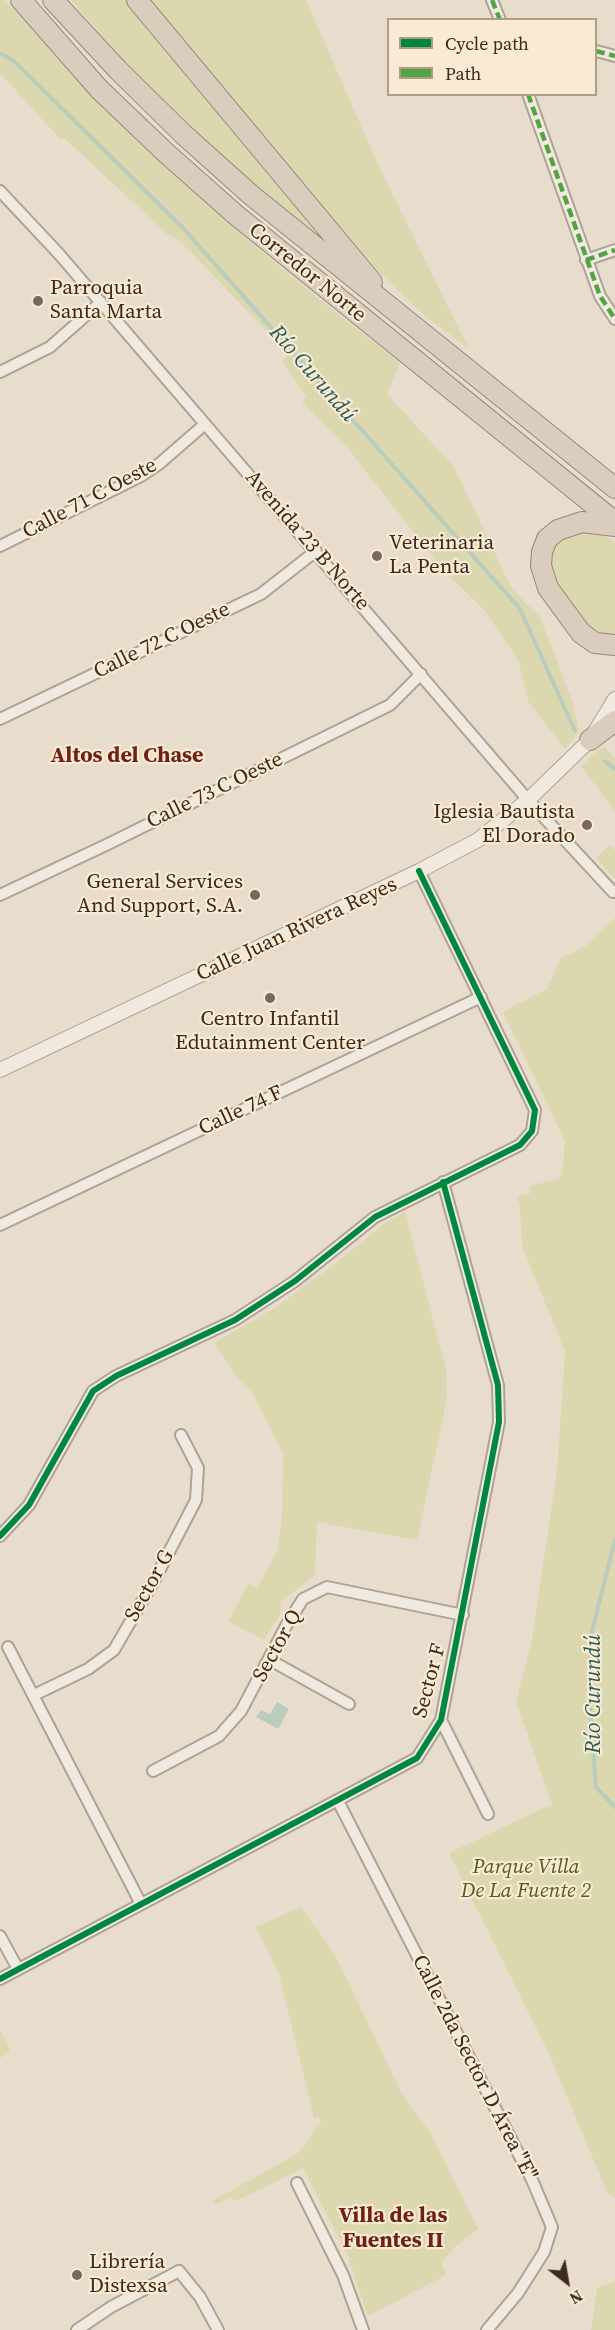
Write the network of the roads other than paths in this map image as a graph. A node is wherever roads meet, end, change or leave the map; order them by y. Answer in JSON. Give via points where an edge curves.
{"nodes":[{"id":1,"x":21,"y":0,"type":"edge"},
{"id":2,"x":53,"y":0,"type":"edge"},
{"id":3,"x":137,"y":0,"type":"edge"},
{"id":4,"x":492,"y":0,"type":"edge"},
{"id":5,"x":499,"y":18,"type":"edge"},
{"id":6,"x":597,"y":51,"type":"edge"},
{"id":7,"x":615,"y":56,"type":"edge"},
{"id":8,"x":529,"y":96,"type":"edge"},
{"id":9,"x":0,"y":191,"type":"edge"},
{"id":10,"x":615,"y":250,"type":"edge"},
{"id":11,"x":586,"y":260,"type":"junction"},
{"id":12,"x":101,"y":302,"type":"junction"},
{"id":13,"x":400,"y":317,"type":"junction"},
{"id":14,"x":615,"y":319,"type":"edge"},
{"id":15,"x":0,"y":372,"type":"edge"},
{"id":16,"x":205,"y":424,"type":"junction"},
{"id":17,"x":615,"y":488,"type":"edge"},
{"id":18,"x":615,"y":524,"type":"edge"},
{"id":19,"x":0,"y":546,"type":"edge"},
{"id":20,"x":316,"y":551,"type":"junction"},
{"id":21,"x":615,"y":645,"type":"edge"},
{"id":22,"x":421,"y":674,"type":"junction"},
{"id":23,"x":615,"y":699,"type":"edge"},
{"id":24,"x":0,"y":718,"type":"edge"},
{"id":25,"x":615,"y":721,"type":"edge"},
{"id":26,"x":590,"y":740,"type":"junction"},
{"id":27,"x":528,"y":800,"type":"junction"},
{"id":28,"x":419,"y":871,"type":"junction"},
{"id":29,"x":612,"y":892,"type":"dead end"},
{"id":30,"x":0,"y":895,"type":"edge"},
{"id":31,"x":482,"y":997,"type":"junction"},
{"id":32,"x":0,"y":1070,"type":"edge"},
{"id":33,"x":443,"y":1182,"type":"junction"},
{"id":34,"x":0,"y":1225,"type":"edge"},
{"id":35,"x":181,"y":1435,"type":"dead end"},
{"id":36,"x":0,"y":1536,"type":"edge"},
{"id":37,"x":463,"y":1615,"type":"junction"},
{"id":38,"x":8,"y":1647,"type":"dead end"},
{"id":39,"x":270,"y":1660,"type":"junction"},
{"id":40,"x":34,"y":1695,"type":"junction"},
{"id":41,"x":349,"y":1704,"type":"dead end"},
{"id":42,"x":441,"y":1720,"type":"junction"},
{"id":43,"x":153,"y":1771,"type":"dead end"},
{"id":44,"x":338,"y":1801,"type":"junction"},
{"id":45,"x":488,"y":1814,"type":"dead end"},
{"id":46,"x":141,"y":1904,"type":"junction"},
{"id":47,"x":0,"y":1936,"type":"edge"},
{"id":48,"x":18,"y":1969,"type":"junction"},
{"id":49,"x":0,"y":1979,"type":"edge"},
{"id":50,"x":297,"y":2183,"type":"dead end"},
{"id":51,"x":77,"y":2330,"type":"edge"},
{"id":52,"x":218,"y":2330,"type":"edge"},
{"id":53,"x":363,"y":2330,"type":"edge"},
{"id":54,"x":487,"y":2330,"type":"edge"}],
"edges":[{"from":1,"to":18,"type":"highway","name":"Corredor Norte","via":[[99,89],[236,215]]},
{"from":2,"to":13,"type":"highway","name":"Corredor Norte","via":[[183,134]]},
{"from":3,"to":13,"type":"highway"},
{"from":4,"to":5,"type":"street"},
{"from":6,"to":7,"type":"street"},
{"from":8,"to":11,"type":"street"},
{"from":9,"to":12,"type":"street","name":"Avenida 23 B Norte"},
{"from":10,"to":11,"type":"street"},
{"from":11,"to":14,"type":"street","via":[[600,296]]},
{"from":12,"to":15,"type":"street","via":[[50,347]]},
{"from":12,"to":16,"type":"street","name":"Avenida 23 B Norte"},
{"from":13,"to":17,"type":"highway","name":"Corredor Norte"},
{"from":16,"to":19,"type":"street","name":"Calle 71 C Oeste","via":[[141,476]]},
{"from":16,"to":20,"type":"street","name":"Avenida 23 B Norte"},
{"from":18,"to":21,"type":"highway","via":[[582,522],[558,530],[547,539],[541,566],[548,588],[581,633],[596,643]]},
{"from":20,"to":22,"type":"street","name":"Avenida 23 B Norte"},
{"from":20,"to":24,"type":"street","name":"Calle 72 C Oeste","via":[[261,594]]},
{"from":22,"to":27,"type":"street","name":"Avenida 23 B Norte"},
{"from":22,"to":30,"type":"street","name":"Calle 73 C Oeste","via":[[390,705]]},
{"from":23,"to":26,"type":"street","name":"Calle Juan Rivera Reyes"},
{"from":25,"to":26,"type":"highway"},
{"from":26,"to":27,"type":"street","name":"Calle Juan Rivera Reyes"},
{"from":27,"to":28,"type":"street","name":"Calle Juan Rivera Reyes","via":[[478,840]]},
{"from":27,"to":29,"type":"street","name":"Avenida 23 B Norte"},
{"from":28,"to":31,"type":"street"},
{"from":28,"to":32,"type":"street","name":"Calle Juan Rivera Reyes"},
{"from":31,"to":33,"type":"street","via":[[535,1110],[532,1131],[520,1145]]},
{"from":31,"to":34,"type":"street","name":"Calle 74 F"},
{"from":33,"to":36,"type":"street","via":[[375,1217],[295,1281],[235,1320],[116,1376],[93,1391],[29,1505]]},
{"from":33,"to":37,"type":"street","name":"Sector F","via":[[498,1385],[499,1422]]},
{"from":35,"to":40,"type":"street","name":"Sector G","via":[[198,1468],[196,1500],[155,1579],[114,1650],[88,1669]]},
{"from":37,"to":39,"type":"street","name":"Sector Q","via":[[327,1587],[303,1599]]},
{"from":37,"to":42,"type":"street","name":"Sector F"},
{"from":38,"to":40,"type":"street"},
{"from":39,"to":41,"type":"street"},
{"from":39,"to":43,"type":"street","name":"Sector Q","via":[[241,1711],[219,1736]]},
{"from":40,"to":46,"type":"street"},
{"from":42,"to":44,"type":"street","name":"Sector F","via":[[417,1758]]},
{"from":42,"to":45,"type":"street"},
{"from":44,"to":46,"type":"street","name":"Sector F"},
{"from":44,"to":54,"type":"street","name":"Calle 2da Sector D Área \"E\"","via":[[532,2180],[552,2227],[544,2252],[518,2293]]},
{"from":46,"to":48,"type":"street","name":"Sector F"},
{"from":47,"to":48,"type":"street"},
{"from":48,"to":49,"type":"street","name":"Sector F"},
{"from":50,"to":53,"type":"street","via":[[343,2275]]},
{"from":51,"to":52,"type":"street","via":[[179,2271],[200,2297]]}]}
